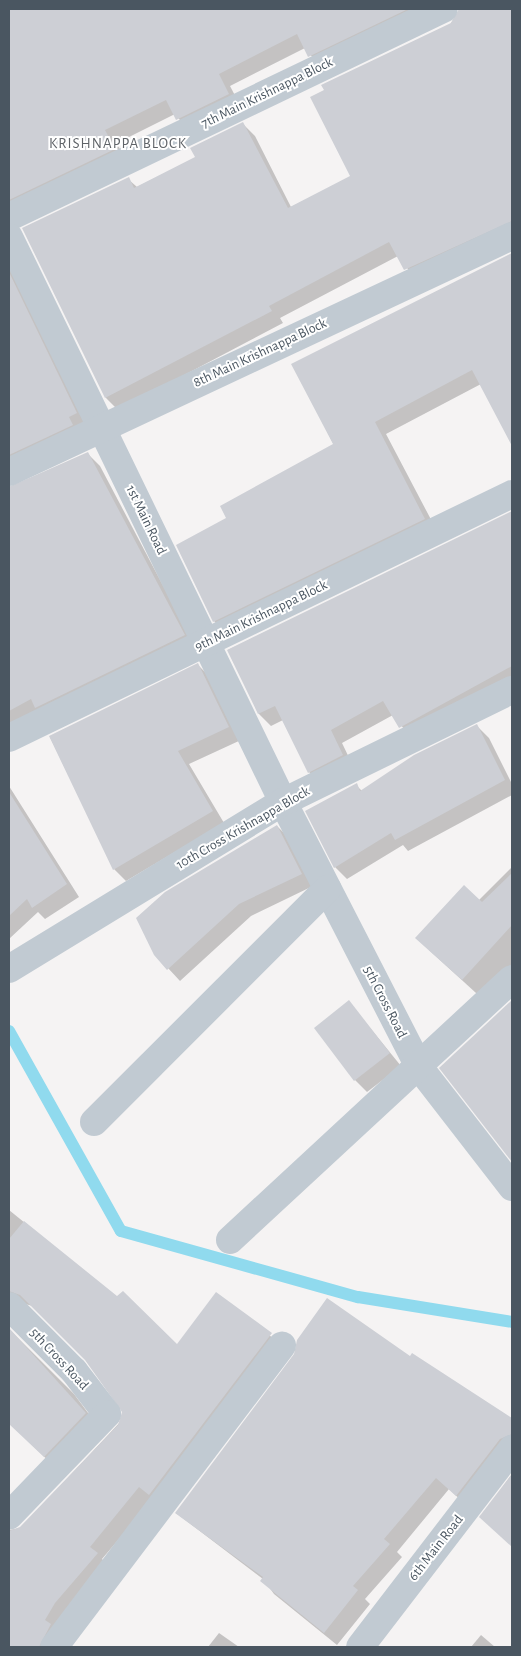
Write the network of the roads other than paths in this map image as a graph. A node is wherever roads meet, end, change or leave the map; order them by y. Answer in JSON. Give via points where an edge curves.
{"nodes":[{"id":1,"x":444,"y":9,"type":"edge"},
{"id":2,"x":9,"y":217,"type":"edge"},
{"id":3,"x":512,"y":236,"type":"edge"},
{"id":4,"x":9,"y":237,"type":"edge"},
{"id":5,"x":100,"y":426,"type":"junction"},
{"id":6,"x":9,"y":472,"type":"edge"},
{"id":7,"x":512,"y":494,"type":"edge"},
{"id":8,"x":205,"y":643,"type":"junction"},
{"id":9,"x":512,"y":690,"type":"edge"},
{"id":10,"x":9,"y":738,"type":"edge"},
{"id":11,"x":283,"y":802,"type":"junction"},
{"id":12,"x":327,"y":889,"type":"junction"},
{"id":13,"x":9,"y":969,"type":"edge"},
{"id":14,"x":512,"y":980,"type":"edge"},
{"id":15,"x":419,"y":1067,"type":"junction"},
{"id":16,"x":94,"y":1122,"type":"dead end"},
{"id":17,"x":512,"y":1187,"type":"edge"},
{"id":18,"x":230,"y":1240,"type":"dead end"},
{"id":19,"x":9,"y":1306,"type":"edge"},
{"id":20,"x":282,"y":1344,"type":"dead end"},
{"id":21,"x":512,"y":1449,"type":"edge"},
{"id":22,"x":9,"y":1516,"type":"edge"},
{"id":23,"x":54,"y":1647,"type":"edge"},
{"id":24,"x":360,"y":1647,"type":"edge"}],
"edges":[{"from":1,"to":2,"type":"street","name":"7th Main Krishnappa Block"},
{"from":3,"to":5,"type":"street","name":"8th Main Krishnappa Block"},
{"from":4,"to":5,"type":"street","name":"1st Main Road"},
{"from":5,"to":6,"type":"street","name":"8th Main Krishnappa Block"},
{"from":5,"to":8,"type":"street","name":"1st Main Road"},
{"from":7,"to":8,"type":"street","name":"9th Main Krishnappa Block"},
{"from":8,"to":10,"type":"street","name":"9th Main Krishnappa Block"},
{"from":8,"to":11,"type":"street","name":"1st Main Road"},
{"from":9,"to":11,"type":"street","name":"10th Cross Krishnappa Block"},
{"from":11,"to":12,"type":"street","name":"5th Cross Road"},
{"from":11,"to":13,"type":"street","name":"10th Cross Krishnappa Block"},
{"from":12,"to":15,"type":"street","name":"5th Cross Road"},
{"from":12,"to":16,"type":"street"},
{"from":14,"to":15,"type":"street"},
{"from":15,"to":17,"type":"street","name":"5th Cross Road"},
{"from":15,"to":18,"type":"street"},
{"from":19,"to":22,"type":"street","name":"5th Cross Road","via":[[74,1371],[107,1414]]},
{"from":20,"to":23,"type":"street"},
{"from":21,"to":24,"type":"street","name":"6th Main Road"}]}
